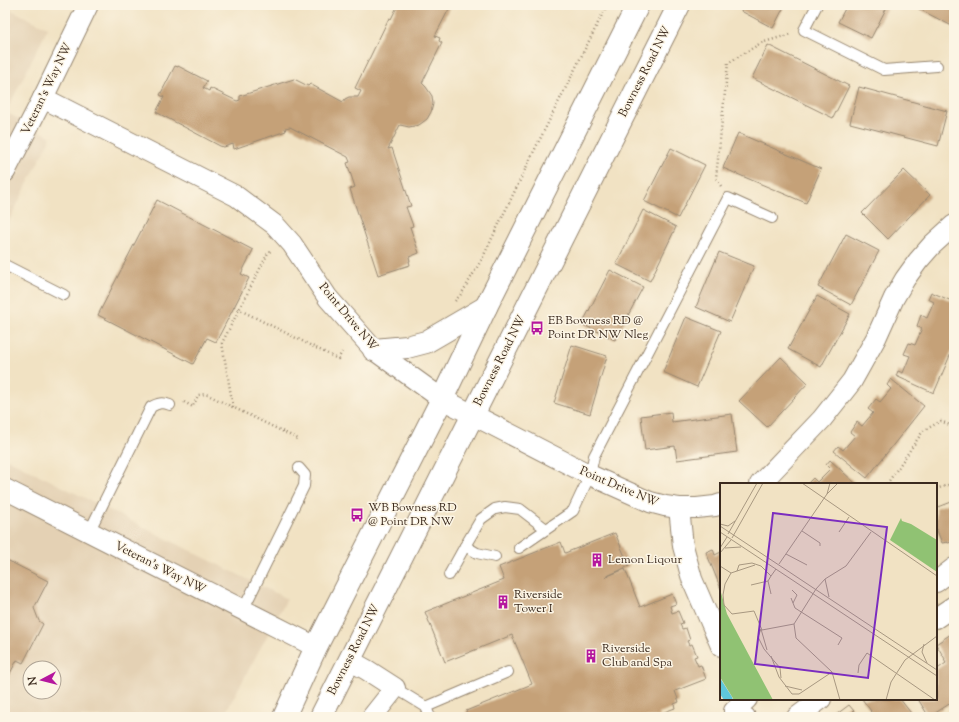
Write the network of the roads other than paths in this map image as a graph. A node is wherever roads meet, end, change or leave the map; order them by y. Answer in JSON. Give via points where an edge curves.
{"nodes":[{"id":1,"x":88,"y":5,"type":"edge"},
{"id":2,"x":638,"y":5,"type":"edge"},
{"id":3,"x":679,"y":5,"type":"edge"},
{"id":4,"x":817,"y":5,"type":"edge"},
{"id":5,"x":937,"y":66,"type":"dead end"},
{"id":6,"x":43,"y":98,"type":"junction"},
{"id":7,"x":5,"y":172,"type":"edge"},
{"id":8,"x":772,"y":218,"type":"dead end"},
{"id":9,"x":952,"y":232,"type":"edge"},
{"id":10,"x":5,"y":265,"type":"edge"},
{"id":11,"x":64,"y":295,"type":"dead end"},
{"id":12,"x":486,"y":307,"type":"junction"},
{"id":13,"x":374,"y":350,"type":"junction"},
{"id":14,"x":442,"y":399,"type":"junction"},
{"id":15,"x":170,"y":405,"type":"dead end"},
{"id":16,"x":472,"y":415,"type":"junction"},
{"id":17,"x":299,"y":468,"type":"dead end"},
{"id":18,"x":590,"y":475,"type":"junction"},
{"id":19,"x":761,"y":483,"type":"edge"},
{"id":20,"x":5,"y":489,"type":"edge"},
{"id":21,"x":720,"y":504,"type":"edge"},
{"id":22,"x":680,"y":508,"type":"junction"},
{"id":23,"x":546,"y":530,"type":"junction"},
{"id":24,"x":89,"y":532,"type":"junction"},
{"id":25,"x":465,"y":546,"type":"junction"},
{"id":26,"x":519,"y":548,"type":"dead end"},
{"id":27,"x":495,"y":557,"type":"dead end"},
{"id":28,"x":954,"y":568,"type":"edge"},
{"id":29,"x":449,"y":575,"type":"dead end"},
{"id":30,"x":937,"y":581,"type":"edge"},
{"id":31,"x":954,"y":606,"type":"edge"},
{"id":32,"x":243,"y":610,"type":"junction"},
{"id":33,"x":937,"y":617,"type":"edge"},
{"id":34,"x":720,"y":644,"type":"edge"},
{"id":35,"x":316,"y":647,"type":"junction"},
{"id":36,"x":349,"y":660,"type":"junction"},
{"id":37,"x":508,"y":672,"type":"dead end"},
{"id":38,"x":395,"y":688,"type":"junction"},
{"id":39,"x":820,"y":700,"type":"edge"},
{"id":40,"x":426,"y":707,"type":"junction"},
{"id":41,"x":284,"y":717,"type":"edge"},
{"id":42,"x":321,"y":717,"type":"edge"},
{"id":43,"x":372,"y":717,"type":"edge"},
{"id":44,"x":430,"y":717,"type":"edge"},
{"id":45,"x":797,"y":717,"type":"edge"}],
"edges":[{"from":1,"to":6,"type":"street","name":"Veteran's Way NW"},
{"from":2,"to":12,"type":"main road"},
{"from":3,"to":16,"type":"main road","name":"Bowness Road NW"},
{"from":4,"to":5,"type":"lane","via":[[804,30],[884,70]]},
{"from":6,"to":7,"type":"street","name":"Veteran's Way NW"},
{"from":6,"to":13,"type":"street","name":"Point Drive NW","via":[[236,196],[275,225],[292,244],[328,298]]},
{"from":8,"to":18,"type":"lane","via":[[728,198],[594,456]]},
{"from":9,"to":19,"type":"street","via":[[928,250],[905,279],[852,381],[822,419]]},
{"from":10,"to":11,"type":"lane"},
{"from":12,"to":13,"type":"main road","via":[[426,342],[406,348]]},
{"from":12,"to":14,"type":"main road"},
{"from":13,"to":14,"type":"street","name":"Point Drive NW"},
{"from":14,"to":16,"type":"street","name":"Point Drive NW"},
{"from":14,"to":35,"type":"main road"},
{"from":15,"to":24,"type":"lane","via":[[159,403],[151,407]]},
{"from":16,"to":18,"type":"street","name":"Point Drive NW"},
{"from":16,"to":36,"type":"main road","name":"Bowness Road NW"},
{"from":17,"to":32,"type":"lane","via":[[305,475],[304,486]]},
{"from":18,"to":22,"type":"street","name":"Point Drive NW","via":[[650,502]]},
{"from":18,"to":23,"type":"lane","via":[[573,511]]},
{"from":20,"to":24,"type":"street","name":"Veteran's Way NW"},
{"from":21,"to":22,"type":"street","name":"Point Drive NW"},
{"from":22,"to":34,"type":"street","via":[[683,546],[692,579]]},
{"from":23,"to":25,"type":"lane","via":[[520,509],[505,507],[495,509],[481,519]]},
{"from":23,"to":26,"type":"lane"},
{"from":24,"to":32,"type":"street","name":"Veteran's Way NW"},
{"from":25,"to":27,"type":"lane","via":[[478,553]]},
{"from":25,"to":29,"type":"lane"},
{"from":28,"to":30,"type":"street"},
{"from":31,"to":33,"type":"street"},
{"from":32,"to":35,"type":"street","name":"Veteran's Way NW"},
{"from":35,"to":41,"type":"main road"},
{"from":36,"to":38,"type":"street"},
{"from":36,"to":42,"type":"main road","name":"Bowness Road NW"},
{"from":37,"to":40,"type":"lane"},
{"from":38,"to":40,"type":"lane"},
{"from":38,"to":43,"type":"street"},
{"from":39,"to":45,"type":"street"},
{"from":40,"to":44,"type":"lane"}]}
